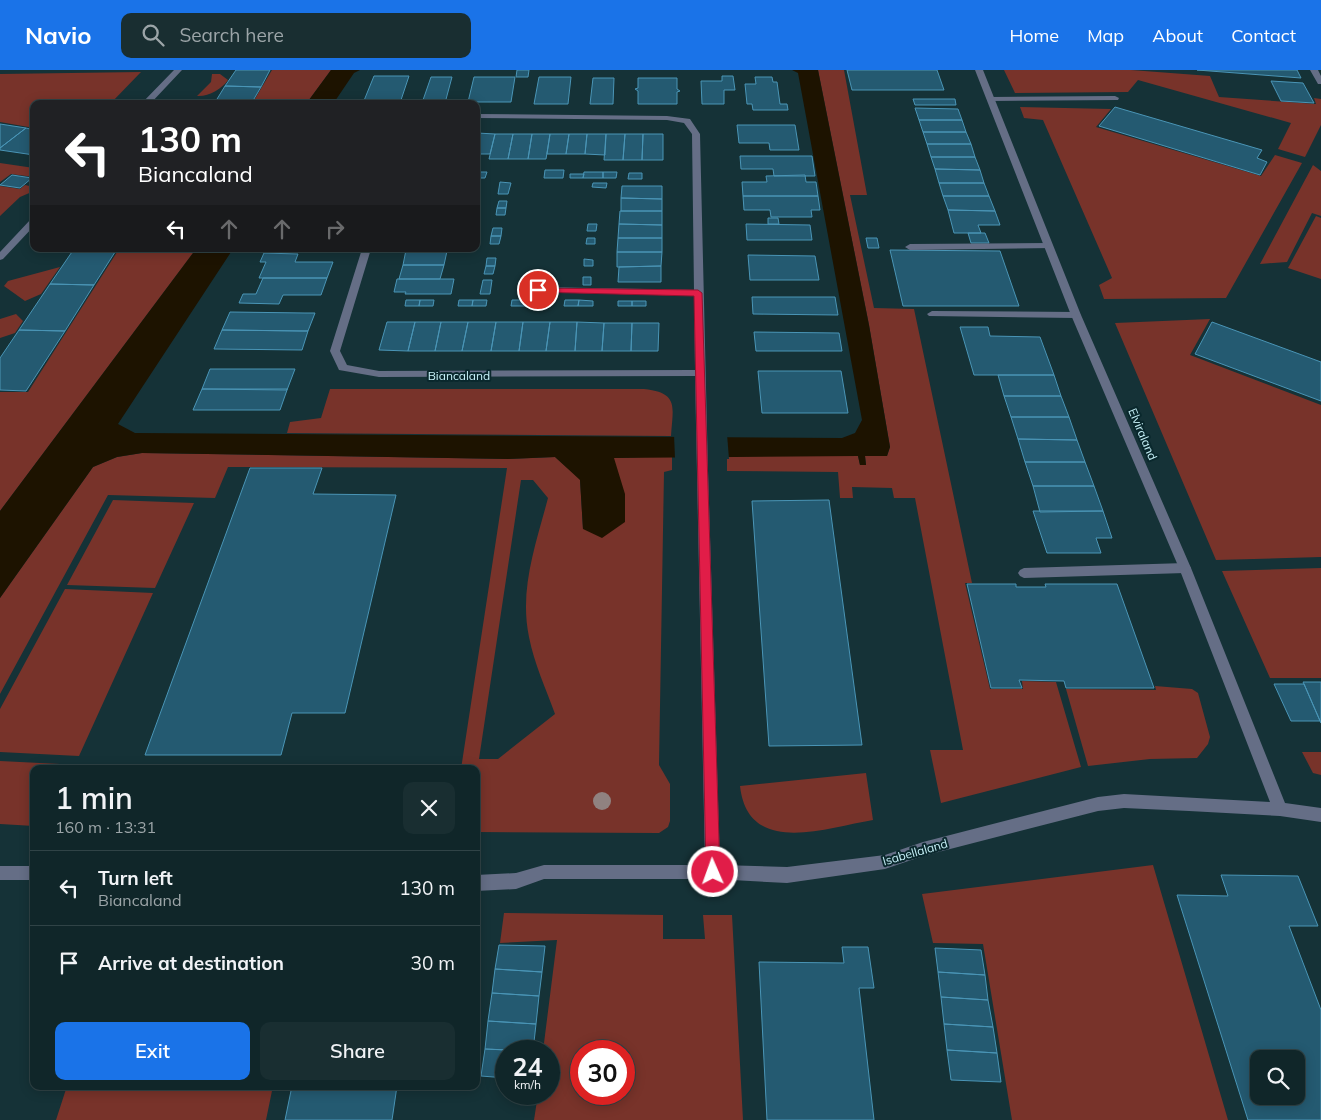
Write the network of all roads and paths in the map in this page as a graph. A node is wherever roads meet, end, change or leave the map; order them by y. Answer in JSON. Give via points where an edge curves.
{"nodes":[{"id":1,"x":178,"y":70,"type":"edge"},
{"id":2,"x":979,"y":70,"type":"edge"},
{"id":3,"x":1314,"y":70,"type":"edge"},
{"id":4,"x":1321,"y":82,"type":"edge"},
{"id":5,"x":1115,"y":98,"type":"dead end"},
{"id":6,"x":991,"y":99,"type":"junction"},
{"id":7,"x":149,"y":100,"type":"edge"},
{"id":8,"x":480,"y":116,"type":"edge"},
{"id":9,"x":30,"y":225,"type":"edge"},
{"id":10,"x":1049,"y":246,"type":"junction"},
{"id":11,"x":910,"y":247,"type":"dead end"},
{"id":12,"x":366,"y":252,"type":"edge"},
{"id":13,"x":0,"y":257,"type":"edge"},
{"id":14,"x":538,"y":290,"type":"dead end"},
{"id":15,"x":698,"y":293,"type":"junction"},
{"id":16,"x":932,"y":314,"type":"dead end"},
{"id":17,"x":1076,"y":315,"type":"junction"},
{"id":18,"x":701,"y":374,"type":"junction"},
{"id":19,"x":1186,"y":568,"type":"junction"},
{"id":20,"x":1024,"y":573,"type":"dead end"},
{"id":21,"x":1280,"y":809,"type":"junction"},
{"id":22,"x":1321,"y":815,"type":"edge"},
{"id":23,"x":713,"y":872,"type":"junction"},
{"id":24,"x":0,"y":873,"type":"edge"},
{"id":25,"x":30,"y":873,"type":"edge"},
{"id":26,"x":480,"y":882,"type":"edge"}],
"edges":[{"from":1,"to":7,"type":"street"},
{"from":2,"to":6,"type":"street","name":"Elviraland"},
{"from":3,"to":4,"type":"street"},
{"from":5,"to":6,"type":"street"},
{"from":6,"to":10,"type":"street","name":"Elviraland"},
{"from":8,"to":15,"type":"street","via":[[667,118],[687,121],[696,134]]},
{"from":9,"to":13,"type":"street"},
{"from":10,"to":11,"type":"street"},
{"from":10,"to":17,"type":"street","name":"Elviraland"},
{"from":12,"to":18,"type":"street","name":"Biancaland","via":[[335,351],[343,368],[378,374]]},
{"from":14,"to":15,"type":"street"},
{"from":15,"to":18,"type":"street"},
{"from":16,"to":17,"type":"street"},
{"from":17,"to":19,"type":"street","name":"Elviraland"},
{"from":18,"to":23,"type":"street"},
{"from":19,"to":20,"type":"street"},
{"from":19,"to":21,"type":"street","name":"Elviraland"},
{"from":21,"to":22,"type":"street","name":"Isabellaland"},
{"from":21,"to":23,"type":"street","name":"Isabellaland","via":[[1124,801],[1098,804],[923,849],[885,862],[787,875]]},
{"from":23,"to":26,"type":"street","name":"Isabellaland","via":[[544,872],[516,881]]},
{"from":24,"to":25,"type":"street"}]}
